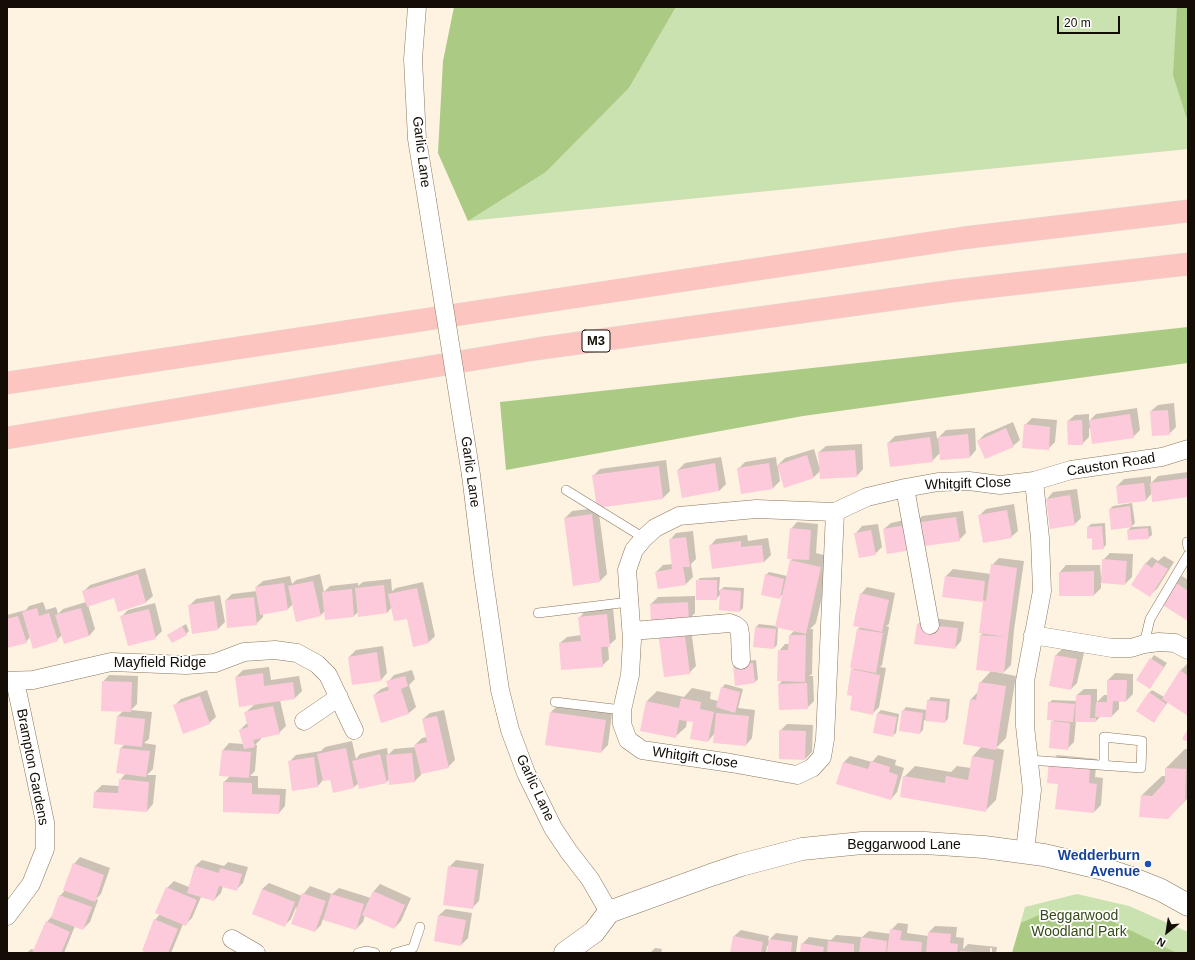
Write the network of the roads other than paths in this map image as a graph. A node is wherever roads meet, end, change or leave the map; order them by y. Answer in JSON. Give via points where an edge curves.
{"nodes":[{"id":1,"x":417,"y":7,"type":"edge"},
{"id":2,"x":1188,"y":211,"type":"edge"},
{"id":3,"x":1188,"y":264,"type":"edge"},
{"id":4,"x":7,"y":383,"type":"edge"},
{"id":5,"x":7,"y":438,"type":"edge"},
{"id":6,"x":1188,"y":448,"type":"edge"},
{"id":7,"x":1034,"y":481,"type":"junction"},
{"id":8,"x":905,"y":488,"type":"junction"},
{"id":9,"x":566,"y":490,"type":"dead end"},
{"id":10,"x":835,"y":512,"type":"junction"},
{"id":11,"x":644,"y":538,"type":"junction"},
{"id":12,"x":1188,"y":555,"type":"edge"},
{"id":13,"x":629,"y":602,"type":"junction"},
{"id":14,"x":538,"y":613,"type":"dead end"},
{"id":15,"x":930,"y":625,"type":"dead end"},
{"id":16,"x":632,"y":631,"type":"junction"},
{"id":17,"x":1033,"y":634,"type":"junction"},
{"id":18,"x":1144,"y":644,"type":"junction"},
{"id":19,"x":1188,"y":650,"type":"edge"},
{"id":20,"x":742,"y":660,"type":"dead end"},
{"id":21,"x":11,"y":681,"type":"edge"},
{"id":22,"x":339,"y":697,"type":"junction"},
{"id":23,"x":555,"y":702,"type":"dead end"},
{"id":24,"x":622,"y":710,"type":"junction"},
{"id":25,"x":304,"y":721,"type":"dead end"},
{"id":26,"x":354,"y":730,"type":"dead end"},
{"id":27,"x":1029,"y":760,"type":"junction"},
{"id":28,"x":1104,"y":765,"type":"junction"},
{"id":29,"x":1024,"y":851,"type":"junction"},
{"id":30,"x":1188,"y":905,"type":"edge"},
{"id":31,"x":609,"y":912,"type":"junction"},
{"id":32,"x":7,"y":916,"type":"edge"},
{"id":33,"x":420,"y":927,"type":"dead end"},
{"id":34,"x":232,"y":939,"type":"dead end"},
{"id":35,"x":256,"y":953,"type":"edge"},
{"id":36,"x":358,"y":953,"type":"edge"},
{"id":37,"x":375,"y":953,"type":"edge"},
{"id":38,"x":395,"y":953,"type":"edge"},
{"id":39,"x":566,"y":953,"type":"edge"}],
"edges":[{"from":1,"to":31,"type":"street","name":"Garlic Lane","bridge":true,"via":[[413,59],[416,138],[471,475],[500,690],[510,730],[526,772],[550,821],[590,879]]},
{"from":2,"to":4,"type":"highway","via":[[947,240]]},
{"from":3,"to":5,"type":"highway","number":"M3","via":[[952,291],[536,349]]},
{"from":6,"to":7,"type":"street","name":"Causton Road","via":[[1162,457],[1071,470]]},
{"from":7,"to":8,"type":"street","name":"Whitgift Close","via":[[1000,485],[938,482]]},
{"from":7,"to":17,"type":"street","via":[[1042,591]]},
{"from":8,"to":10,"type":"street","name":"Whitgift Close","via":[[867,496]]},
{"from":8,"to":15,"type":"street"},
{"from":9,"to":11,"type":"lane"},
{"from":10,"to":11,"type":"street","name":"Whitgift Close","via":[[756,509],[679,516],[655,528]]},
{"from":10,"to":24,"type":"street","name":"Whitgift Close","via":[[825,739],[822,757],[812,768],[797,775],[642,750],[628,740],[622,724]]},
{"from":11,"to":13,"type":"street","name":"Whitgift Close","via":[[634,550],[627,570]]},
{"from":12,"to":18,"type":"lane","via":[[1150,619]]},
{"from":13,"to":14,"type":"lane"},
{"from":13,"to":16,"type":"street","name":"Whitgift Close"},
{"from":16,"to":20,"type":"street","via":[[730,623],[739,628]]},
{"from":16,"to":24,"type":"street","name":"Whitgift Close","via":[[630,675]]},
{"from":17,"to":18,"type":"street","via":[[1112,648],[1131,648]]},
{"from":17,"to":27,"type":"street","via":[[1024,681]]},
{"from":18,"to":19,"type":"street","via":[[1175,643]]},
{"from":21,"to":22,"type":"street","name":"Mayfield Ridge","via":[[33,680],[111,662],[186,665],[215,663],[244,652],[275,650],[297,653],[317,664],[328,675]]},
{"from":21,"to":32,"type":"street","name":"Brampton Gardens","via":[[45,822],[45,849],[31,884]]},
{"from":22,"to":25,"type":"street"},
{"from":22,"to":26,"type":"street","name":"Mayfield Ridge"},
{"from":23,"to":24,"type":"lane"},
{"from":27,"to":28,"type":"lane"},
{"from":27,"to":29,"type":"street","via":[[1032,790]]},
{"from":28,"to":28,"type":"lane","via":[[1141,768],[1142,741],[1104,737]]},
{"from":29,"to":30,"type":"street","name":"Beggarwood Lane","via":[[1073,861],[1131,878]]},
{"from":29,"to":31,"type":"street","name":"Beggarwood Lane","via":[[895,842],[802,849],[711,875]]},
{"from":31,"to":39,"type":"street","via":[[594,932]]},
{"from":33,"to":38,"type":"lane","via":[[413,948]]},
{"from":34,"to":35,"type":"street"},
{"from":36,"to":37,"type":"lane"}]}
